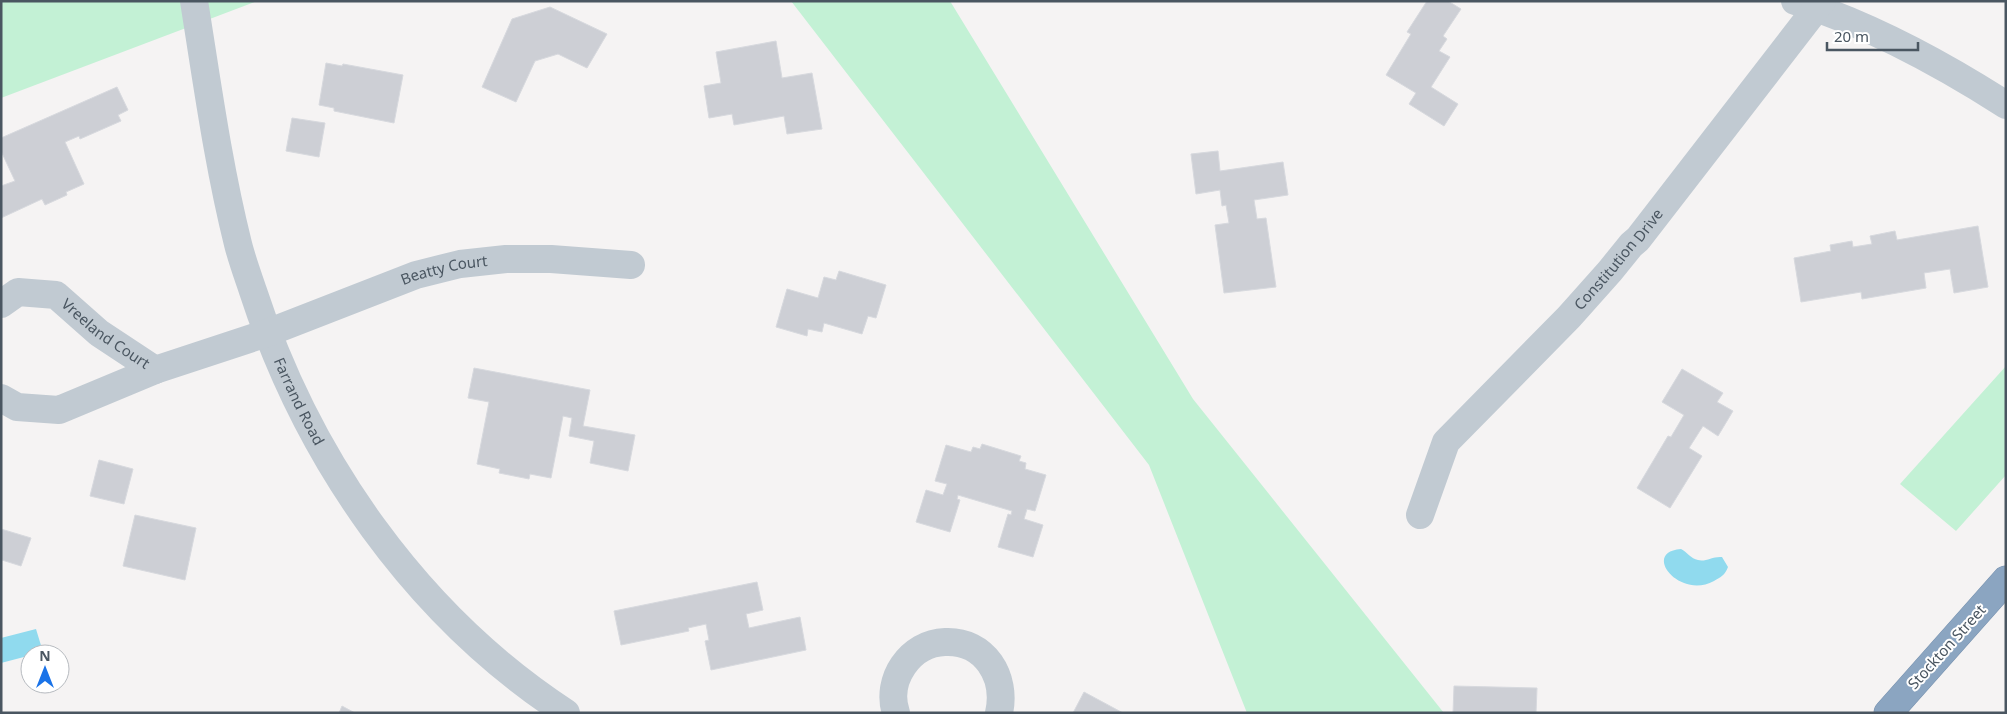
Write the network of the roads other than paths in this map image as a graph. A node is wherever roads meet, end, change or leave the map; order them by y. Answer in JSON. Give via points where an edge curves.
{"nodes":[{"id":1,"x":194,"y":1,"type":"edge"},
{"id":2,"x":1812,"y":4,"type":"edge"},
{"id":3,"x":2006,"y":105,"type":"edge"},
{"id":4,"x":631,"y":265,"type":"dead end"},
{"id":5,"x":1,"y":304,"type":"edge"},
{"id":6,"x":267,"y":333,"type":"junction"},
{"id":7,"x":155,"y":370,"type":"junction"},
{"id":8,"x":1,"y":398,"type":"edge"},
{"id":9,"x":1420,"y":516,"type":"dead end"},
{"id":10,"x":2006,"y":580,"type":"edge"},
{"id":11,"x":555,"y":710,"type":"edge"},
{"id":12,"x":896,"y":713,"type":"edge"},
{"id":13,"x":999,"y":713,"type":"edge"},
{"id":14,"x":1888,"y":713,"type":"edge"}],
"edges":[{"from":1,"to":6,"type":"street","name":"Farrand Road","via":[[218,156],[238,245]]},
{"from":2,"to":3,"type":"street","via":[[1898,44]]},
{"from":2,"to":9,"type":"street","name":"Constitution Drive","via":[[1638,239],[1569,317],[1446,442]]},
{"from":4,"to":6,"type":"street","name":"Beatty Court","via":[[551,259],[460,264],[416,275]]},
{"from":5,"to":7,"type":"street","name":"Vreeland Court","via":[[18,292],[56,295],[99,333]]},
{"from":6,"to":7,"type":"street","name":"Vreeland Court"},
{"from":6,"to":11,"type":"street","name":"Farrand Road","via":[[311,431],[346,490],[396,557],[441,609]]},
{"from":7,"to":8,"type":"street","name":"Vreeland Court","via":[[59,410],[17,407]]},
{"from":10,"to":14,"type":"highway","name":"Stockton Street"},
{"from":12,"to":13,"type":"street","via":[[894,687],[900,669],[912,655],[927,646],[945,642],[964,644],[992,665],[1000,681],[1002,698]]}]}
